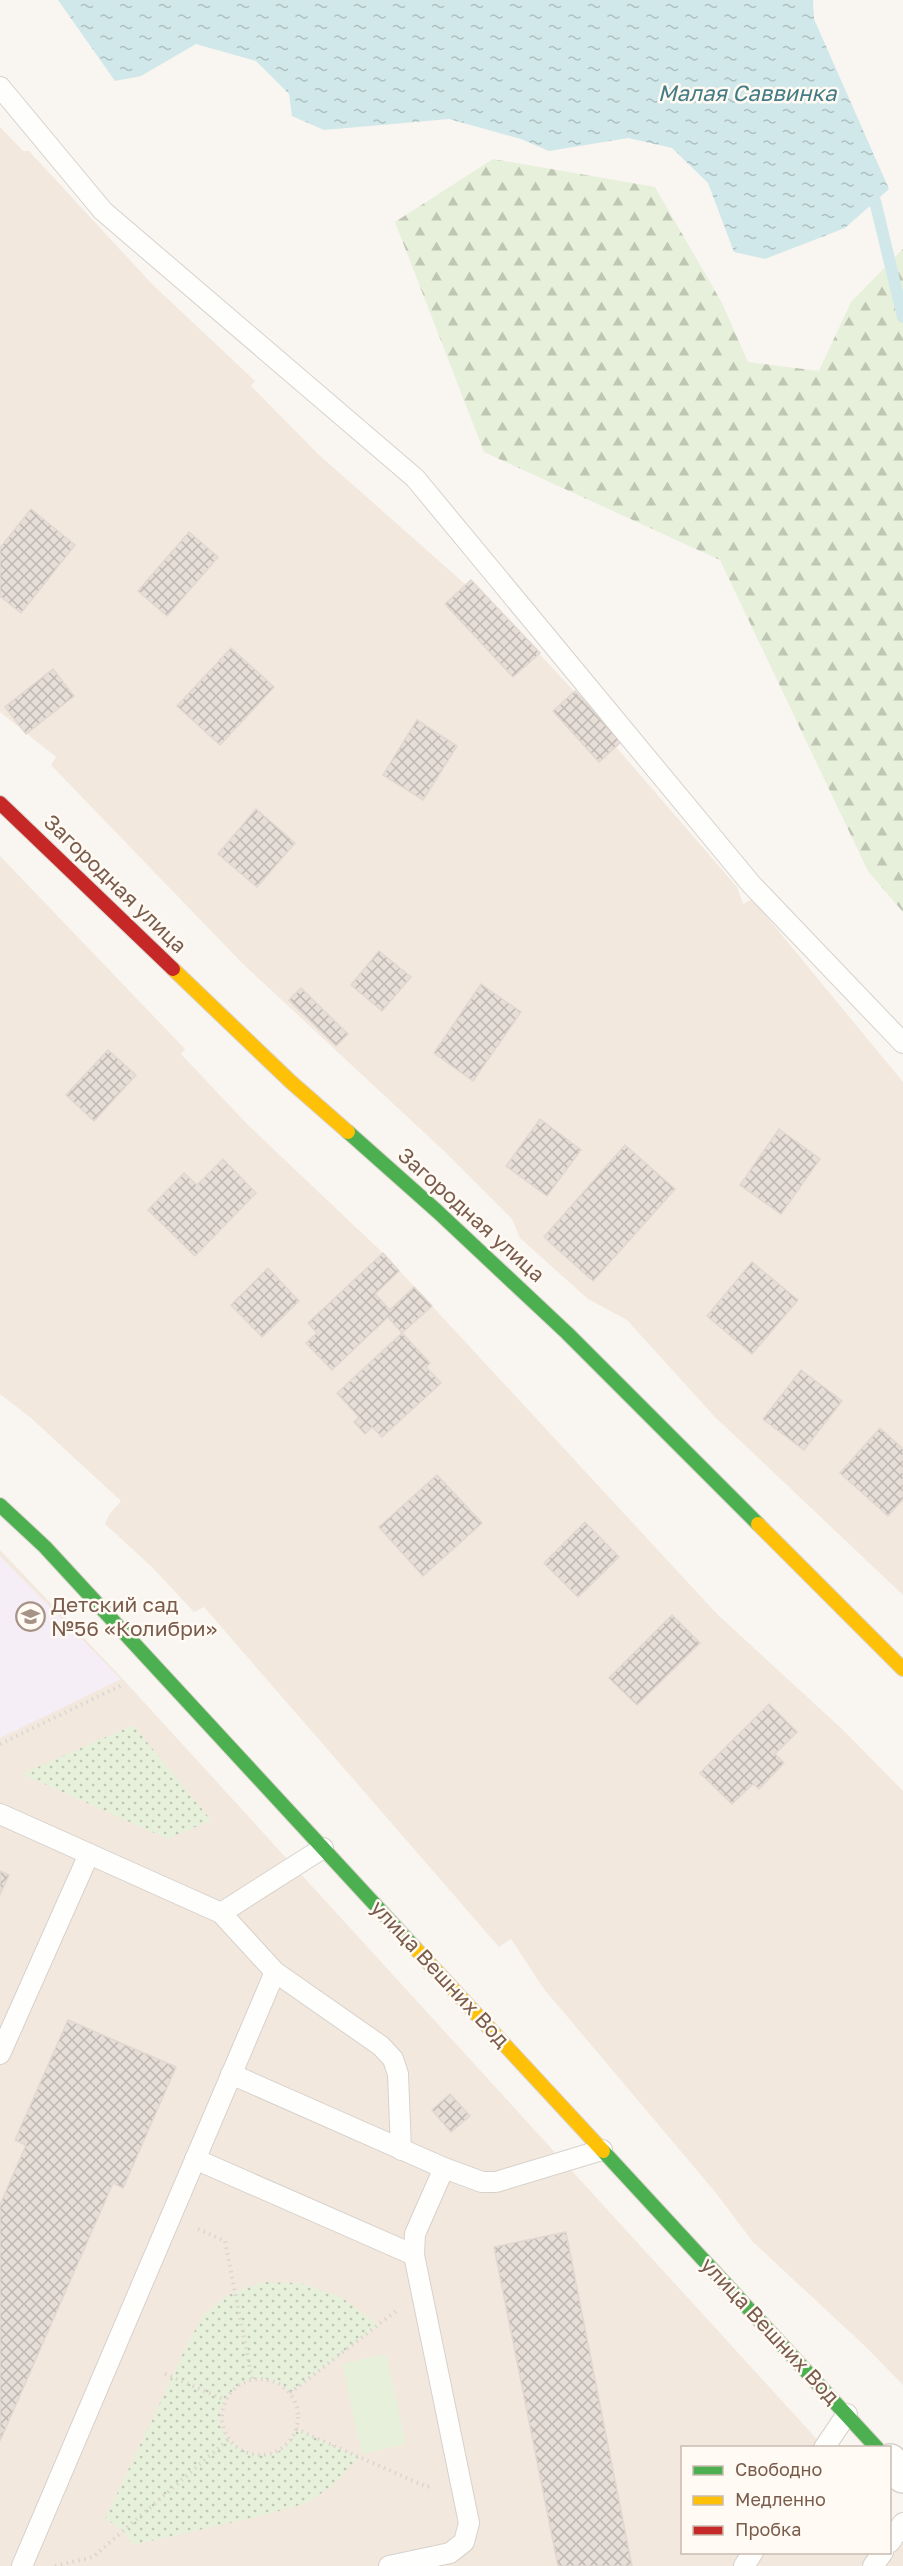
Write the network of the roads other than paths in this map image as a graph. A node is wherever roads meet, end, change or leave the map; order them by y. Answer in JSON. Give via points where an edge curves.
{"nodes":[{"id":1,"x":0,"y":87,"type":"edge"},
{"id":2,"x":0,"y":803,"type":"edge"},
{"id":3,"x":903,"y":1043,"type":"edge"},
{"id":4,"x":0,"y":1505,"type":"edge"},
{"id":5,"x":903,"y":1669,"type":"edge"},
{"id":6,"x":0,"y":1814,"type":"edge"},
{"id":7,"x":323,"y":1848,"type":"junction"},
{"id":8,"x":89,"y":1854,"type":"junction"},
{"id":9,"x":221,"y":1913,"type":"junction"},
{"id":10,"x":275,"y":1972,"type":"junction"},
{"id":11,"x":0,"y":2054,"type":"edge"},
{"id":12,"x":231,"y":2074,"type":"junction"},
{"id":13,"x":401,"y":2150,"type":"junction"},
{"id":14,"x":602,"y":2150,"type":"junction"},
{"id":15,"x":195,"y":2159,"type":"junction"},
{"id":16,"x":444,"y":2168,"type":"junction"},
{"id":17,"x":414,"y":2255,"type":"junction"},
{"id":18,"x":847,"y":2414,"type":"junction"},
{"id":19,"x":825,"y":2446,"type":"edge"},
{"id":20,"x":875,"y":2446,"type":"edge"},
{"id":21,"x":891,"y":2462,"type":"edge"},
{"id":22,"x":903,"y":2476,"type":"edge"},
{"id":23,"x":903,"y":2523,"type":"edge"},
{"id":24,"x":891,"y":2541,"type":"edge"},
{"id":25,"x":882,"y":2554,"type":"edge"},
{"id":26,"x":22,"y":2566,"type":"edge"},
{"id":27,"x":389,"y":2566,"type":"edge"},
{"id":28,"x":873,"y":2566,"type":"edge"}],
"edges":[{"from":1,"to":3,"type":"lane","via":[[103,211],[415,478],[751,884]]},
{"from":2,"to":5,"type":"street","name":"Загородная улица","via":[[291,1082],[567,1333]]},
{"from":4,"to":7,"type":"street","name":"улица Вешних Вод","via":[[45,1547]]},
{"from":6,"to":8,"type":"lane"},
{"from":7,"to":9,"type":"lane"},
{"from":7,"to":14,"type":"street","name":"улица Вешних Вод"},
{"from":8,"to":9,"type":"lane"},
{"from":8,"to":11,"type":"lane"},
{"from":9,"to":10,"type":"lane"},
{"from":10,"to":12,"type":"lane"},
{"from":10,"to":13,"type":"lane","via":[[381,2046],[393,2059],[398,2074]]},
{"from":12,"to":13,"type":"lane"},
{"from":12,"to":15,"type":"lane"},
{"from":13,"to":16,"type":"lane"},
{"from":14,"to":16,"type":"lane","via":[[496,2182],[474,2180]]},
{"from":14,"to":18,"type":"street","name":"улица Вешних Вод"},
{"from":15,"to":17,"type":"lane"},
{"from":15,"to":26,"type":"lane"},
{"from":16,"to":17,"type":"lane","via":[[415,2234]]},
{"from":17,"to":27,"type":"lane","via":[[469,2523],[464,2542],[450,2553]]},
{"from":18,"to":19,"type":"lane"},
{"from":18,"to":20,"type":"street","name":"улица Вешних Вод"},
{"from":21,"to":22,"type":"street"},
{"from":23,"to":24,"type":"lane"},
{"from":25,"to":28,"type":"lane"}]}
